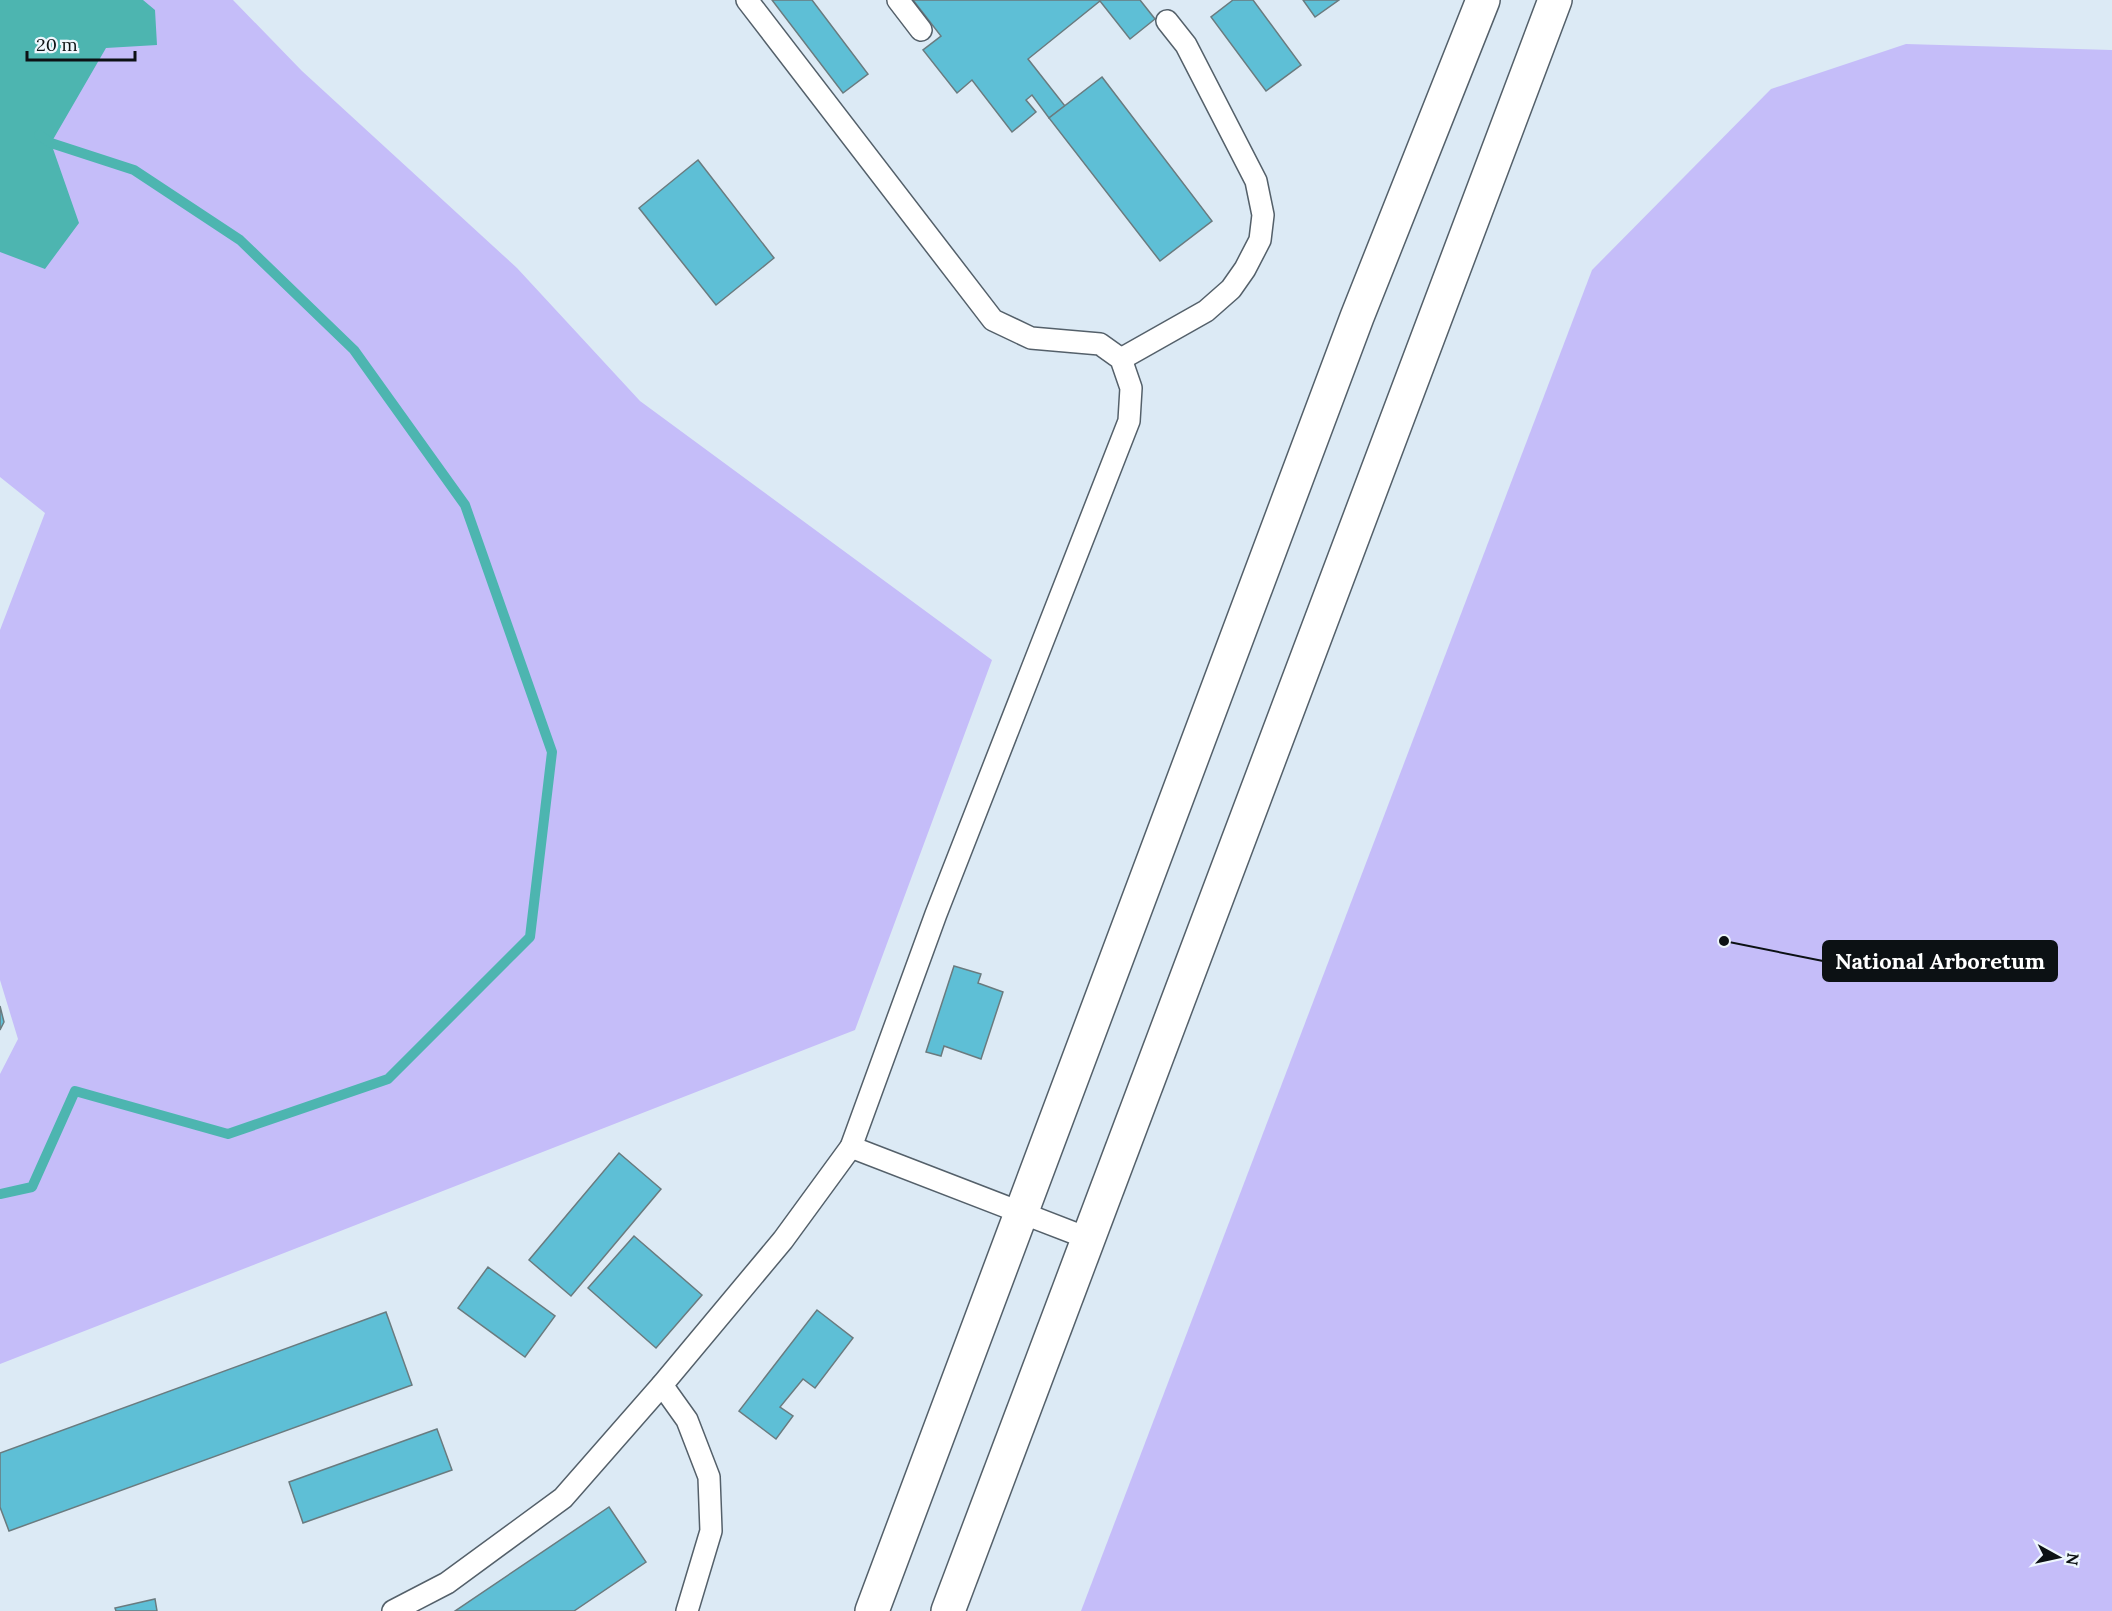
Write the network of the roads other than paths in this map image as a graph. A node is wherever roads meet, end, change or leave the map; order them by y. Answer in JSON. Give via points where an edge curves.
{"nodes":[{"id":1,"x":747,"y":0,"type":"edge"},
{"id":2,"x":898,"y":0,"type":"edge"},
{"id":3,"x":1482,"y":0,"type":"edge"},
{"id":4,"x":1556,"y":0,"type":"edge"},
{"id":5,"x":1167,"y":21,"type":"dead end"},
{"id":6,"x":921,"y":30,"type":"dead end"},
{"id":7,"x":1121,"y":359,"type":"junction"},
{"id":8,"x":851,"y":1147,"type":"junction"},
{"id":9,"x":1021,"y":1212,"type":"junction"},
{"id":10,"x":1088,"y":1238,"type":"junction"},
{"id":11,"x":662,"y":1386,"type":"junction"},
{"id":12,"x":393,"y":1611,"type":"edge"},
{"id":13,"x":687,"y":1611,"type":"edge"},
{"id":14,"x":872,"y":1611,"type":"edge"},
{"id":15,"x":948,"y":1611,"type":"edge"}],
"edges":[{"from":1,"to":7,"type":"lane","via":[[993,320],[1030,338],[1100,344]]},
{"from":2,"to":6,"type":"lane"},
{"from":3,"to":9,"type":"main road","via":[[1357,317]]},
{"from":4,"to":10,"type":"main road"},
{"from":5,"to":7,"type":"lane","via":[[1186,45],[1256,181],[1263,215],[1260,240],[1231,289],[1206,311]]},
{"from":7,"to":8,"type":"lane","via":[[1131,388],[1129,421],[936,914]]},
{"from":8,"to":9,"type":"lane"},
{"from":8,"to":11,"type":"lane","via":[[783,1240]]},
{"from":9,"to":10,"type":"lane"},
{"from":9,"to":14,"type":"main road"},
{"from":10,"to":15,"type":"main road"},
{"from":11,"to":12,"type":"lane","via":[[563,1498],[447,1583]]},
{"from":11,"to":13,"type":"lane","via":[[687,1420],[709,1477],[711,1531]]}]}
